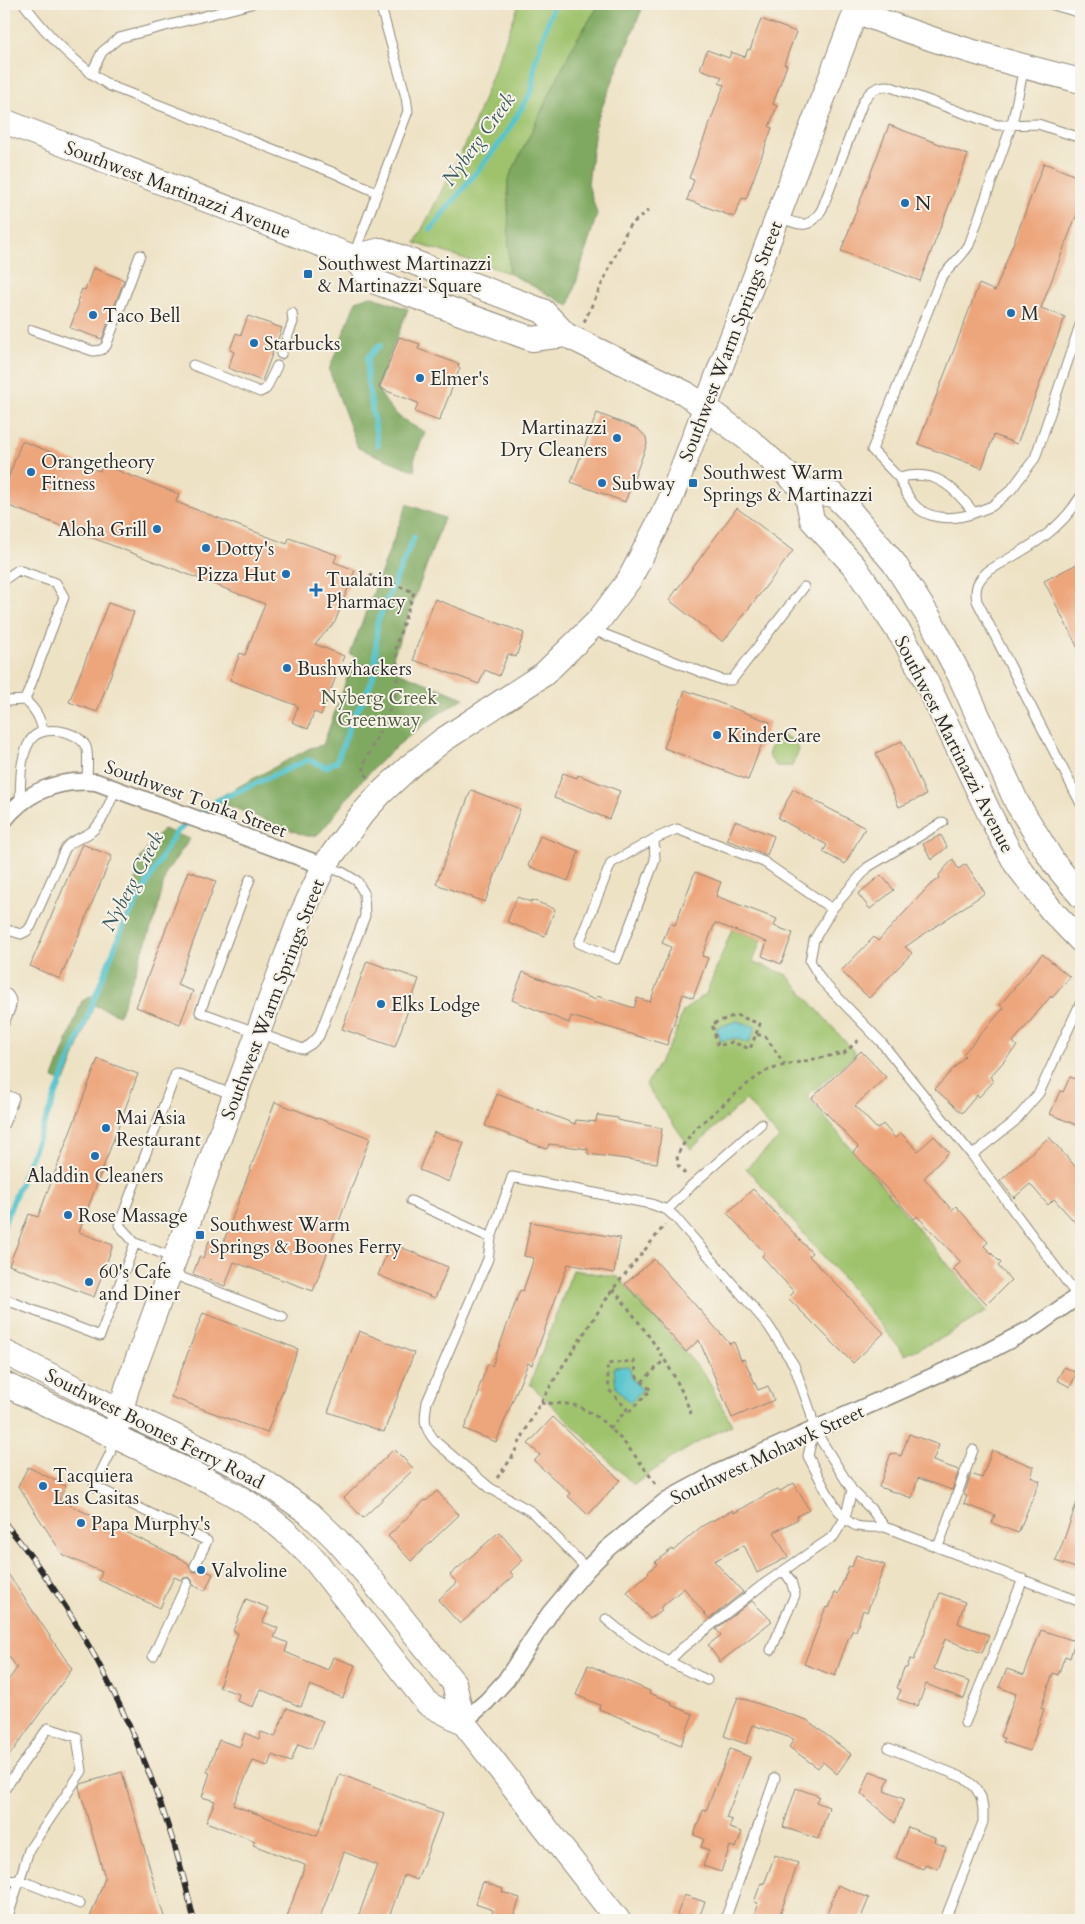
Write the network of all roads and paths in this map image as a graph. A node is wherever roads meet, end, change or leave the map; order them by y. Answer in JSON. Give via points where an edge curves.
{"nodes":[{"id":1,"x":24,"y":4,"type":"edge"},
{"id":2,"x":251,"y":4,"type":"edge"},
{"id":3,"x":380,"y":4,"type":"edge"},
{"id":4,"x":1050,"y":4,"type":"edge"},
{"id":5,"x":857,"y":8,"type":"edge"},
{"id":6,"x":1081,"y":13,"type":"edge"},
{"id":7,"x":1024,"y":67,"type":"junction"},
{"id":8,"x":91,"y":74,"type":"junction"},
{"id":9,"x":1081,"y":81,"type":"edge"},
{"id":10,"x":4,"y":121,"type":"edge"},
{"id":11,"x":1012,"y":124,"type":"junction"},
{"id":12,"x":1081,"y":138,"type":"edge"},
{"id":13,"x":376,"y":192,"type":"junction"},
{"id":14,"x":649,"y":210,"type":"dead end"},
{"id":15,"x":778,"y":217,"type":"junction"},
{"id":16,"x":140,"y":255,"type":"dead end"},
{"id":17,"x":353,"y":257,"type":"junction"},
{"id":18,"x":292,"y":313,"type":"dead end"},
{"id":19,"x":1081,"y":322,"type":"edge"},
{"id":20,"x":32,"y":330,"type":"dead end"},
{"id":21,"x":571,"y":337,"type":"junction"},
{"id":22,"x":281,"y":354,"type":"dead end"},
{"id":23,"x":193,"y":365,"type":"dead end"},
{"id":24,"x":277,"y":366,"type":"dead end"},
{"id":25,"x":705,"y":408,"type":"junction"},
{"id":26,"x":899,"y":478,"type":"junction"},
{"id":27,"x":806,"y":491,"type":"junction"},
{"id":28,"x":1081,"y":496,"type":"edge"},
{"id":29,"x":974,"y":513,"type":"junction"},
{"id":30,"x":369,"y":575,"type":"dead end"},
{"id":31,"x":4,"y":582,"type":"edge"},
{"id":32,"x":804,"y":587,"type":"dead end"},
{"id":33,"x":591,"y":629,"type":"junction"},
{"id":34,"x":4,"y":699,"type":"edge"},
{"id":35,"x":25,"y":700,"type":"junction"},
{"id":36,"x":43,"y":730,"type":"junction"},
{"id":37,"x":87,"y":781,"type":"junction"},
{"id":38,"x":116,"y":788,"type":"junction"},
{"id":39,"x":381,"y":793,"type":"junction"},
{"id":40,"x":20,"y":802,"type":"junction"},
{"id":41,"x":1081,"y":804,"type":"edge"},
{"id":42,"x":4,"y":820,"type":"edge"},
{"id":43,"x":944,"y":822,"type":"dead end"},
{"id":44,"x":654,"y":839,"type":"junction"},
{"id":45,"x":324,"y":866,"type":"junction"},
{"id":46,"x":250,"y":879,"type":"dead end"},
{"id":47,"x":1081,"y":896,"type":"edge"},
{"id":48,"x":832,"y":909,"type":"junction"},
{"id":49,"x":4,"y":929,"type":"edge"},
{"id":50,"x":1081,"y":941,"type":"edge"},
{"id":51,"x":6,"y":994,"type":"dead end"},
{"id":52,"x":1080,"y":1004,"type":"edge"},
{"id":53,"x":4,"y":1023,"type":"edge"},
{"id":54,"x":870,"y":1030,"type":"junction"},
{"id":55,"x":258,"y":1033,"type":"junction"},
{"id":56,"x":756,"y":1034,"type":"junction"},
{"id":57,"x":785,"y":1066,"type":"junction"},
{"id":58,"x":4,"y":1094,"type":"edge"},
{"id":59,"x":235,"y":1095,"type":"junction"},
{"id":60,"x":4,"y":1124,"type":"edge"},
{"id":61,"x":761,"y":1124,"type":"dead end"},
{"id":62,"x":972,"y":1155,"type":"junction"},
{"id":63,"x":694,"y":1184,"type":"junction"},
{"id":64,"x":411,"y":1201,"type":"dead end"},
{"id":65,"x":667,"y":1210,"type":"junction"},
{"id":66,"x":675,"y":1217,"type":"junction"},
{"id":67,"x":491,"y":1238,"type":"junction"},
{"id":68,"x":135,"y":1243,"type":"junction"},
{"id":69,"x":172,"y":1266,"type":"junction"},
{"id":70,"x":613,"y":1290,"type":"junction"},
{"id":71,"x":1080,"y":1295,"type":"edge"},
{"id":72,"x":4,"y":1299,"type":"edge"},
{"id":73,"x":283,"y":1317,"type":"dead end"},
{"id":74,"x":4,"y":1352,"type":"edge"},
{"id":75,"x":664,"y":1360,"type":"junction"},
{"id":76,"x":642,"y":1382,"type":"junction"},
{"id":77,"x":4,"y":1384,"type":"edge"},
{"id":78,"x":540,"y":1403,"type":"junction"},
{"id":79,"x":628,"y":1409,"type":"junction"},
{"id":80,"x":121,"y":1411,"type":"junction"},
{"id":81,"x":691,"y":1414,"type":"dead end"},
{"id":82,"x":610,"y":1429,"type":"junction"},
{"id":83,"x":814,"y":1430,"type":"junction"},
{"id":84,"x":114,"y":1437,"type":"junction"},
{"id":85,"x":973,"y":1450,"type":"dead end"},
{"id":86,"x":490,"y":1488,"type":"junction"},
{"id":87,"x":852,"y":1490,"type":"junction"},
{"id":88,"x":667,"y":1500,"type":"junction"},
{"id":89,"x":845,"y":1518,"type":"junction"},
{"id":90,"x":885,"y":1527,"type":"junction"},
{"id":91,"x":938,"y":1547,"type":"junction"},
{"id":92,"x":195,"y":1566,"type":"dead end"},
{"id":93,"x":587,"y":1569,"type":"junction"},
{"id":94,"x":784,"y":1571,"type":"junction"},
{"id":95,"x":1022,"y":1579,"type":"junction"},
{"id":96,"x":187,"y":1583,"type":"dead end"},
{"id":97,"x":1081,"y":1602,"type":"edge"},
{"id":98,"x":606,"y":1619,"type":"dead end"},
{"id":99,"x":771,"y":1650,"type":"dead end"},
{"id":100,"x":153,"y":1656,"type":"dead end"},
{"id":101,"x":668,"y":1662,"type":"junction"},
{"id":102,"x":707,"y":1680,"type":"dead end"},
{"id":103,"x":463,"y":1722,"type":"junction"},
{"id":104,"x":965,"y":1723,"type":"dead end"},
{"id":105,"x":889,"y":1748,"type":"dead end"},
{"id":106,"x":775,"y":1778,"type":"dead end"},
{"id":107,"x":4,"y":1790,"type":"edge"},
{"id":108,"x":20,"y":1880,"type":"junction"},
{"id":109,"x":4,"y":1881,"type":"edge"},
{"id":110,"x":80,"y":1904,"type":"dead end"},
{"id":111,"x":7,"y":1920,"type":"edge"},
{"id":112,"x":618,"y":1920,"type":"edge"},
{"id":113,"x":725,"y":1920,"type":"edge"},
{"id":114,"x":945,"y":1920,"type":"edge"}],
"edges":[{"from":1,"to":8,"type":"lane","via":[[38,23]]},
{"from":2,"to":8,"type":"lane","via":[[119,38],[102,52]]},
{"from":3,"to":13,"type":"lane","via":[[408,110]]},
{"from":4,"to":6,"type":"lane"},
{"from":5,"to":7,"type":"street","via":[[929,38]]},
{"from":5,"to":15,"type":"street","name":"Southwest Warm Springs Street"},
{"from":7,"to":9,"type":"street"},
{"from":7,"to":11,"type":"lane"},
{"from":8,"to":13,"type":"lane","via":[[110,86]]},
{"from":10,"to":17,"type":"street","name":"Southwest Martinazzi Avenue"},
{"from":11,"to":12,"type":"lane","via":[[1038,124]]},
{"from":11,"to":15,"type":"lane","via":[[997,124],[888,86],[875,88],[862,102],[816,219],[811,224],[802,224]]},
{"from":11,"to":26,"type":"lane","via":[[969,245],[942,278],[872,450]]},
{"from":13,"to":17,"type":"lane"},
{"from":14,"to":21,"type":"path","via":[[629,226]]},
{"from":15,"to":25,"type":"street","name":"Southwest Warm Springs Street"},
{"from":16,"to":20,"type":"lane","via":[[106,346],[101,350],[93,351]]},
{"from":17,"to":21,"type":"street","name":"Southwest Martinazzi Avenue","via":[[372,280],[504,329],[532,339]]},
{"from":17,"to":21,"type":"street","via":[[382,250],[543,311]]},
{"from":18,"to":22,"type":"lane","via":[[293,322]]},
{"from":19,"to":29,"type":"lane","via":[[1034,458],[1012,490],[992,506]]},
{"from":21,"to":25,"type":"street","via":[[685,393]]},
{"from":23,"to":24,"type":"lane","via":[[260,392],[266,389]]},
{"from":25,"to":27,"type":"street","via":[[748,439]]},
{"from":25,"to":33,"type":"street","name":"Southwest Warm Springs Street","via":[[669,503],[648,545],[629,580]]},
{"from":26,"to":29,"type":"lane","via":[[927,476],[941,481],[959,492]]},
{"from":26,"to":29,"type":"lane","via":[[920,510],[950,519]]},
{"from":27,"to":47,"type":"street","name":"Southwest Martinazzi Avenue","via":[[834,495],[873,537],[912,590],[960,676],[1017,803],[1054,862]]},
{"from":27,"to":50,"type":"street","name":"Southwest Martinazzi Avenue","via":[[812,520],[855,568],[909,648],[1016,864],[1052,911]]},
{"from":28,"to":41,"type":"lane","via":[[1048,535],[980,578],[975,592]]},
{"from":30,"to":39,"type":"path","via":[[414,592],[396,645],[395,696],[364,764],[364,772]]},
{"from":31,"to":35,"type":"lane","via":[[18,570],[56,583],[64,597]]},
{"from":32,"to":33,"type":"lane","via":[[732,680],[722,680]]},
{"from":33,"to":39,"type":"street","name":"Southwest Warm Springs Street","via":[[544,674],[443,740]]},
{"from":34,"to":35,"type":"lane"},
{"from":35,"to":36,"type":"lane","via":[[39,715]]},
{"from":36,"to":37,"type":"lane","via":[[59,731],[81,740],[87,747]]},
{"from":36,"to":40,"type":"lane","via":[[30,740],[24,756]]},
{"from":37,"to":38,"type":"street","name":"Southwest Tonka Street"},
{"from":37,"to":40,"type":"street","name":"Southwest Tonka Street","via":[[39,790]]},
{"from":38,"to":45,"type":"street","name":"Southwest Tonka Street"},
{"from":38,"to":49,"type":"lane","via":[[95,828],[70,842],[65,849],[31,926],[21,934]]},
{"from":39,"to":45,"type":"street","name":"Southwest Warm Springs Street"},
{"from":40,"to":42,"type":"street","name":"Southwest Tonka Street"},
{"from":43,"to":48,"type":"lane","via":[[868,867]]},
{"from":44,"to":44,"type":"lane","via":[[611,863],[579,943],[617,959],[656,860]]},
{"from":44,"to":48,"type":"lane","via":[[677,829],[764,862]]},
{"from":45,"to":55,"type":"street","name":"Southwest Warm Springs Street","via":[[301,916]]},
{"from":45,"to":55,"type":"lane","via":[[357,881],[364,893],[365,916],[319,1036],[303,1049]]},
{"from":46,"to":55,"type":"lane","via":[[200,1012]]},
{"from":48,"to":54,"type":"lane","via":[[814,940],[810,961],[822,981]]},
{"from":51,"to":53,"type":"lane","via":[[12,1004]]},
{"from":52,"to":62,"type":"lane","via":[[1039,1093],[1014,1122]]},
{"from":54,"to":57,"type":"path","via":[[844,1053]]},
{"from":54,"to":62,"type":"lane"},
{"from":55,"to":59,"type":"street","name":"Southwest Warm Springs Street"},
{"from":56,"to":56,"type":"path","via":[[750,1049],[732,1042],[718,1046],[712,1024],[736,1015],[760,1024]]},
{"from":56,"to":57,"type":"path","via":[[766,1038]]},
{"from":57,"to":63,"type":"path","via":[[766,1071],[746,1085],[696,1128],[682,1146],[677,1156],[678,1165]]},
{"from":58,"to":60,"type":"lane","via":[[14,1098]]},
{"from":59,"to":68,"type":"lane","via":[[176,1073],[120,1225]]},
{"from":59,"to":69,"type":"street","name":"Southwest Warm Springs Street"},
{"from":61,"to":63,"type":"lane"},
{"from":62,"to":71,"type":"lane"},
{"from":63,"to":65,"type":"lane"},
{"from":64,"to":67,"type":"lane"},
{"from":65,"to":66,"type":"lane"},
{"from":65,"to":67,"type":"lane","via":[[651,1204],[512,1177]]},
{"from":66,"to":70,"type":"path","via":[[661,1228]]},
{"from":66,"to":83,"type":"lane","via":[[768,1325],[794,1364]]},
{"from":67,"to":86,"type":"lane","via":[[488,1260],[427,1402],[424,1419],[428,1433],[436,1442]]},
{"from":68,"to":69,"type":"lane"},
{"from":68,"to":72,"type":"lane","via":[[100,1336]]},
{"from":69,"to":73,"type":"lane"},
{"from":69,"to":80,"type":"street","name":"Southwest Warm Springs Street"},
{"from":70,"to":75,"type":"path"},
{"from":70,"to":78,"type":"path"},
{"from":71,"to":83,"type":"street","name":"Southwest Mohawk Street","via":[[1010,1342]]},
{"from":74,"to":80,"type":"street","name":"Southwest Boones Ferry Road"},
{"from":75,"to":76,"type":"path"},
{"from":75,"to":81,"type":"path","via":[[683,1391]]},
{"from":76,"to":79,"type":"path","via":[[651,1390],[630,1411]]},
{"from":76,"to":79,"type":"path","via":[[637,1378],[634,1361],[607,1364],[609,1390]]},
{"from":77,"to":84,"type":"street","name":"Southwest Boones Ferry Road"},
{"from":78,"to":82,"type":"path","via":[[578,1406]]},
{"from":78,"to":86,"type":"path","via":[[510,1459]]},
{"from":79,"to":82,"type":"path"},
{"from":80,"to":84,"type":"street","name":"Southwest Warm Springs Street"},
{"from":80,"to":103,"type":"street","name":"Southwest Boones Ferry Road","via":[[236,1465],[270,1485],[322,1526],[370,1578],[454,1683]]},
{"from":82,"to":88,"type":"path"},
{"from":83,"to":87,"type":"lane"},
{"from":83,"to":88,"type":"street","name":"Southwest Mohawk Street","via":[[717,1473]]},
{"from":83,"to":89,"type":"lane","via":[[808,1456]]},
{"from":84,"to":92,"type":"lane","via":[[110,1454],[94,1486],[206,1541]]},
{"from":84,"to":103,"type":"street","name":"Southwest Boones Ferry Road","via":[[211,1482],[247,1502],[285,1531],[314,1559],[428,1704]]},
{"from":85,"to":91,"type":"lane"},
{"from":86,"to":93,"type":"lane","via":[[532,1512]]},
{"from":87,"to":89,"type":"lane"},
{"from":87,"to":90,"type":"lane"},
{"from":88,"to":93,"type":"street","name":"Southwest Mohawk Street"},
{"from":89,"to":90,"type":"lane","via":[[857,1526]]},
{"from":89,"to":94,"type":"lane","via":[[834,1536]]},
{"from":90,"to":91,"type":"lane"},
{"from":91,"to":95,"type":"lane"},
{"from":93,"to":103,"type":"street","name":"Southwest Mohawk Street","via":[[550,1613],[506,1680]]},
{"from":94,"to":99,"type":"lane","via":[[795,1595]]},
{"from":94,"to":101,"type":"lane"},
{"from":95,"to":97,"type":"lane"},
{"from":95,"to":104,"type":"lane"},
{"from":96,"to":100,"type":"lane"},
{"from":98,"to":101,"type":"lane","via":[[628,1638]]},
{"from":101,"to":102,"type":"lane"},
{"from":103,"to":112,"type":"street","name":"Southwest Boones Ferry Road"},
{"from":105,"to":114,"type":"lane","via":[[964,1778],[981,1797],[984,1808],[982,1822]]},
{"from":106,"to":113,"type":"lane"},
{"from":107,"to":108,"type":"lane","via":[[48,1728],[77,1737],[82,1771],[29,1850]]},
{"from":108,"to":109,"type":"lane"},
{"from":108,"to":110,"type":"lane"},
{"from":108,"to":111,"type":"lane"}]}
